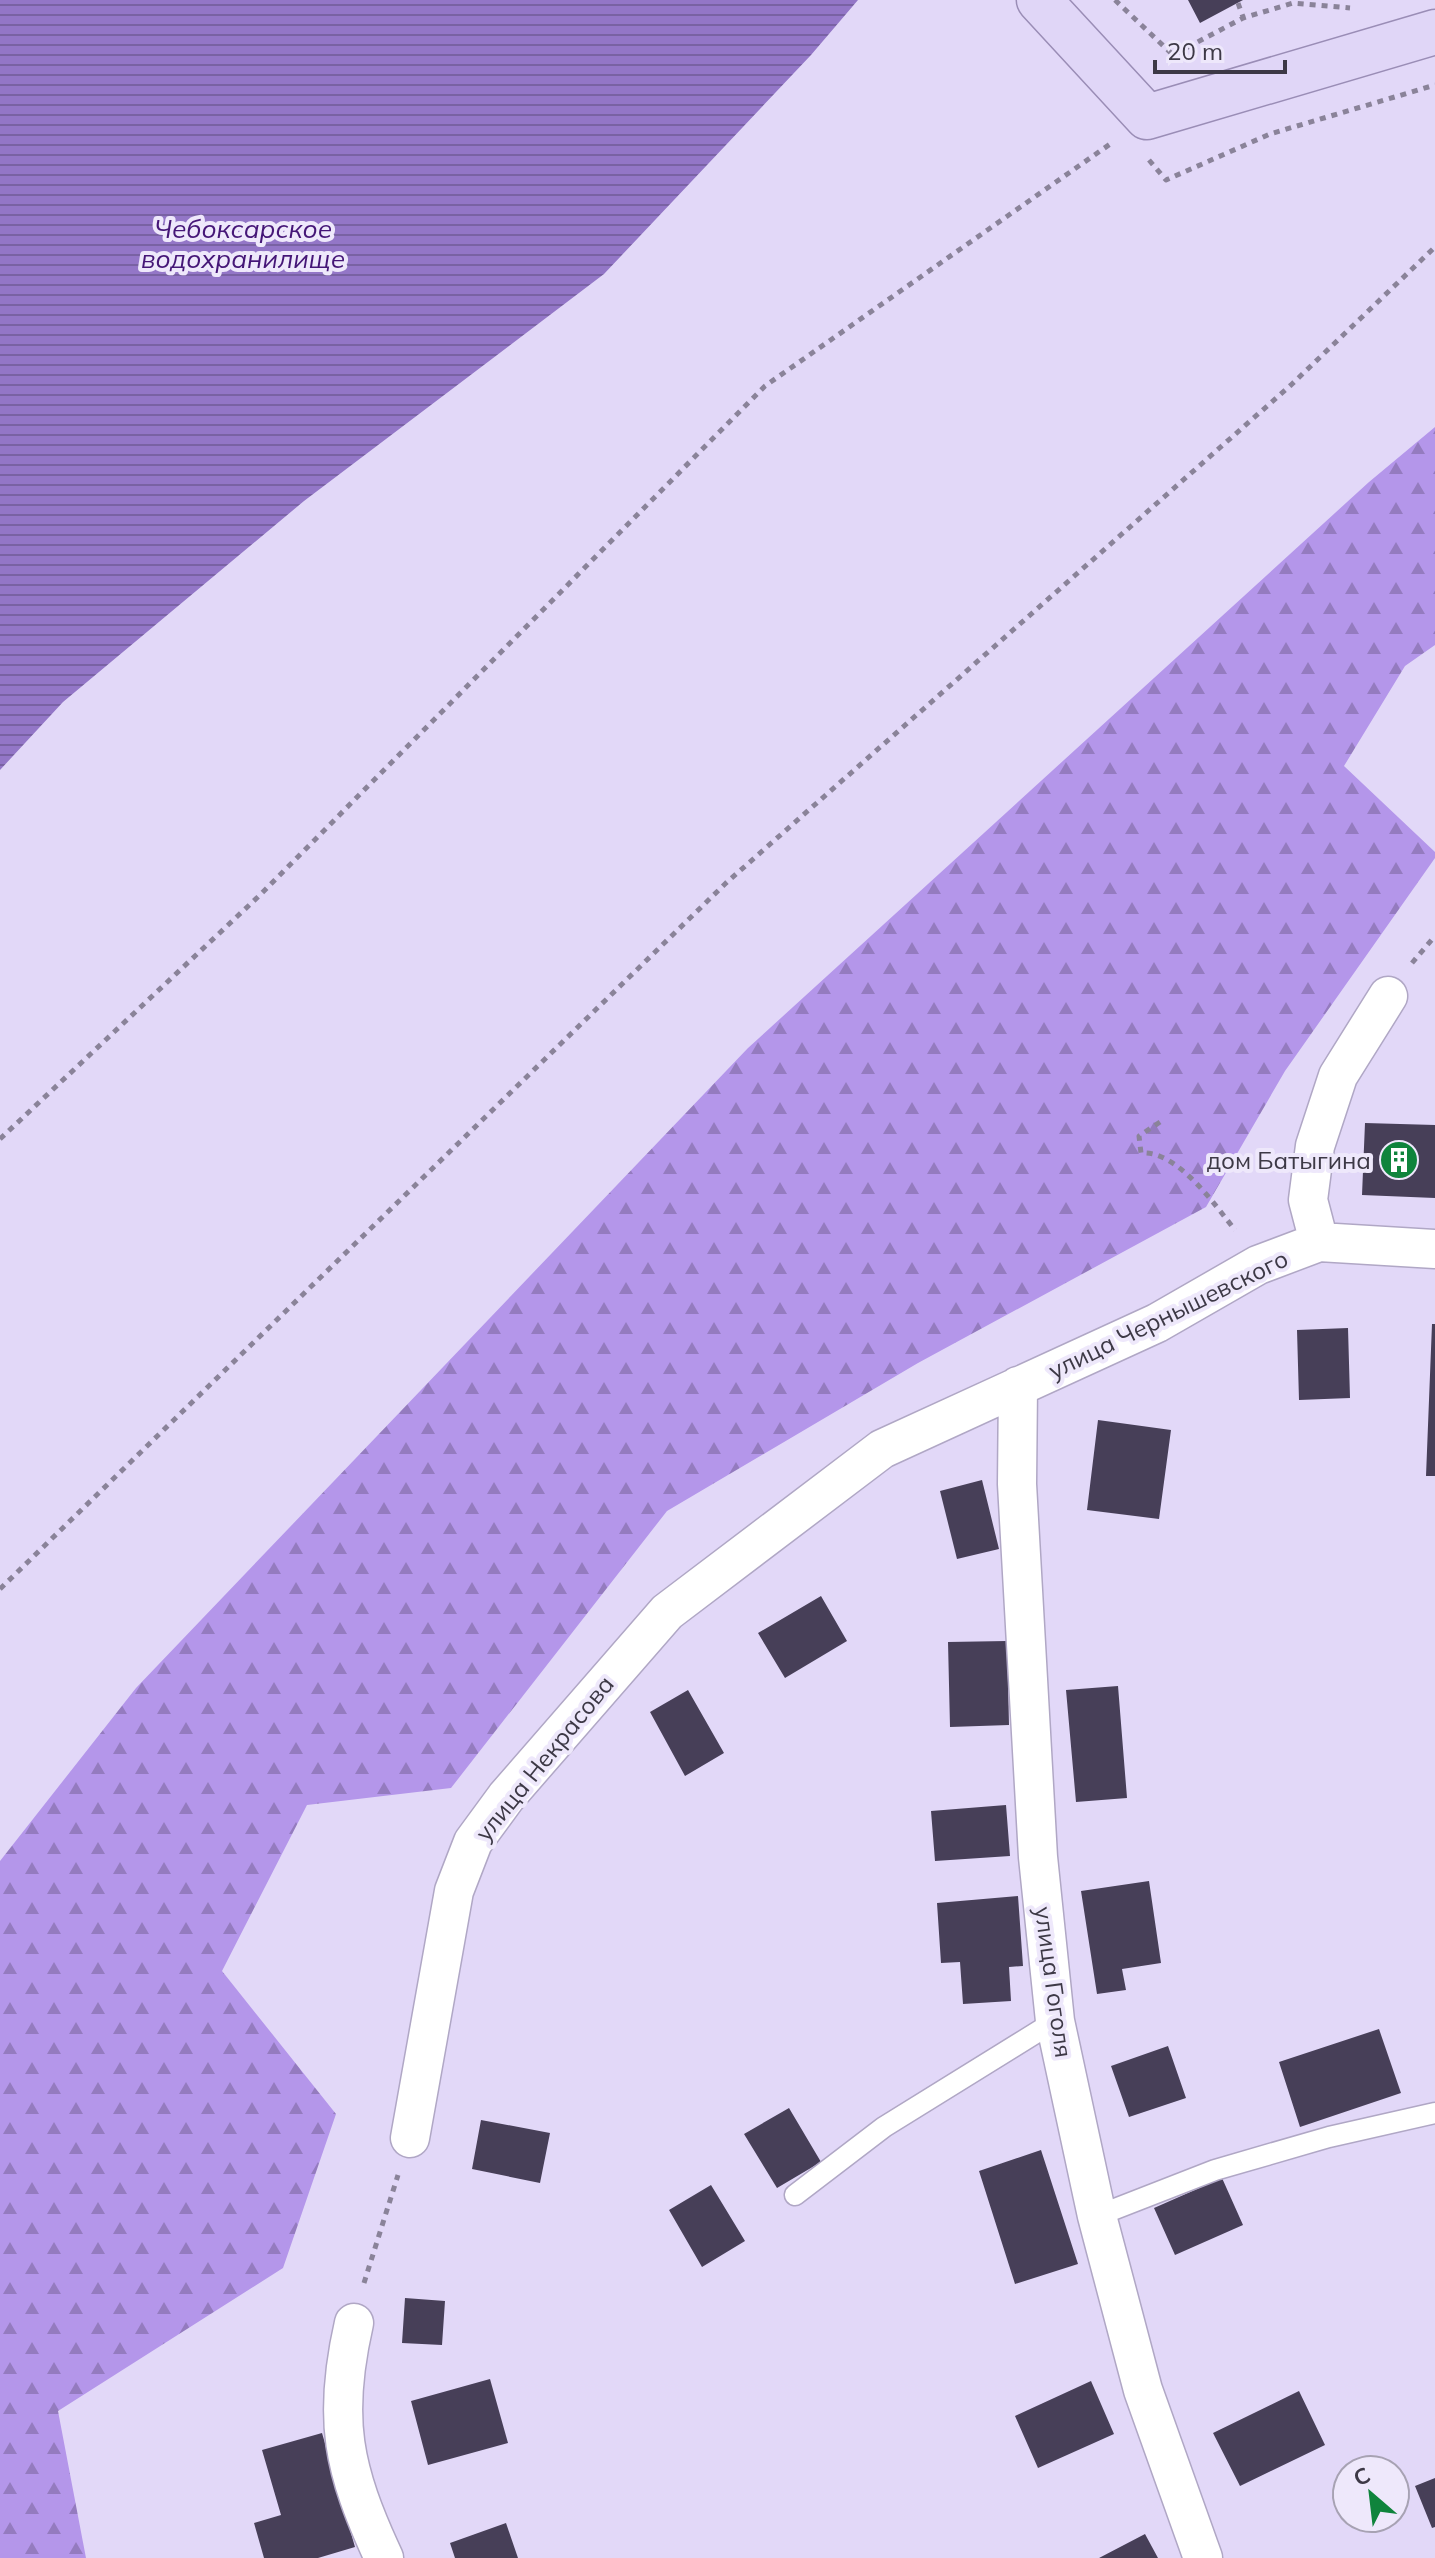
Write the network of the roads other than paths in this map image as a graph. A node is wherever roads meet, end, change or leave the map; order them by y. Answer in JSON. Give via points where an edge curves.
{"nodes":[{"id":1,"x":1039,"y":0,"type":"edge"},
{"id":2,"x":1435,"y":32,"type":"edge"},
{"id":3,"x":1388,"y":996,"type":"dead end"},
{"id":4,"x":1319,"y":1242,"type":"junction"},
{"id":5,"x":1435,"y":1249,"type":"edge"},
{"id":6,"x":1018,"y":1386,"type":"junction"},
{"id":7,"x":1055,"y":2021,"type":"junction"},
{"id":8,"x":1435,"y":2113,"type":"edge"},
{"id":9,"x":410,"y":2138,"type":"road end"},
{"id":10,"x":795,"y":2195,"type":"dead end"},
{"id":11,"x":1097,"y":2216,"type":"junction"},
{"id":12,"x":354,"y":2323,"type":"road end"},
{"id":13,"x":384,"y":2558,"type":"edge"},
{"id":14,"x":1203,"y":2558,"type":"edge"}],
"edges":[{"from":1,"to":2,"type":"main road","via":[[1147,117]]},
{"from":3,"to":4,"type":"street","via":[[1338,1076],[1315,1146],[1308,1200]]},
{"from":4,"to":5,"type":"street","name":"улица Чернышевского"},
{"from":4,"to":6,"type":"street","name":"улица Чернышевского","via":[[1258,1265],[1157,1323]]},
{"from":6,"to":7,"type":"street","name":"улица Гоголя","via":[[1017,1484],[1037,1841]]},
{"from":6,"to":9,"type":"street","name":"улица Некрасова","via":[[882,1449],[667,1612],[506,1797],[473,1842],[454,1891]]},
{"from":7,"to":10,"type":"lane","via":[[884,2127]]},
{"from":7,"to":11,"type":"street","name":"улица Гоголя"},
{"from":8,"to":11,"type":"lane","via":[[1215,2170]]},
{"from":11,"to":14,"type":"street","name":"улица Гоголя","via":[[1143,2390]]},
{"from":12,"to":13,"type":"street","via":[[341,2401],[345,2456]]}]}
